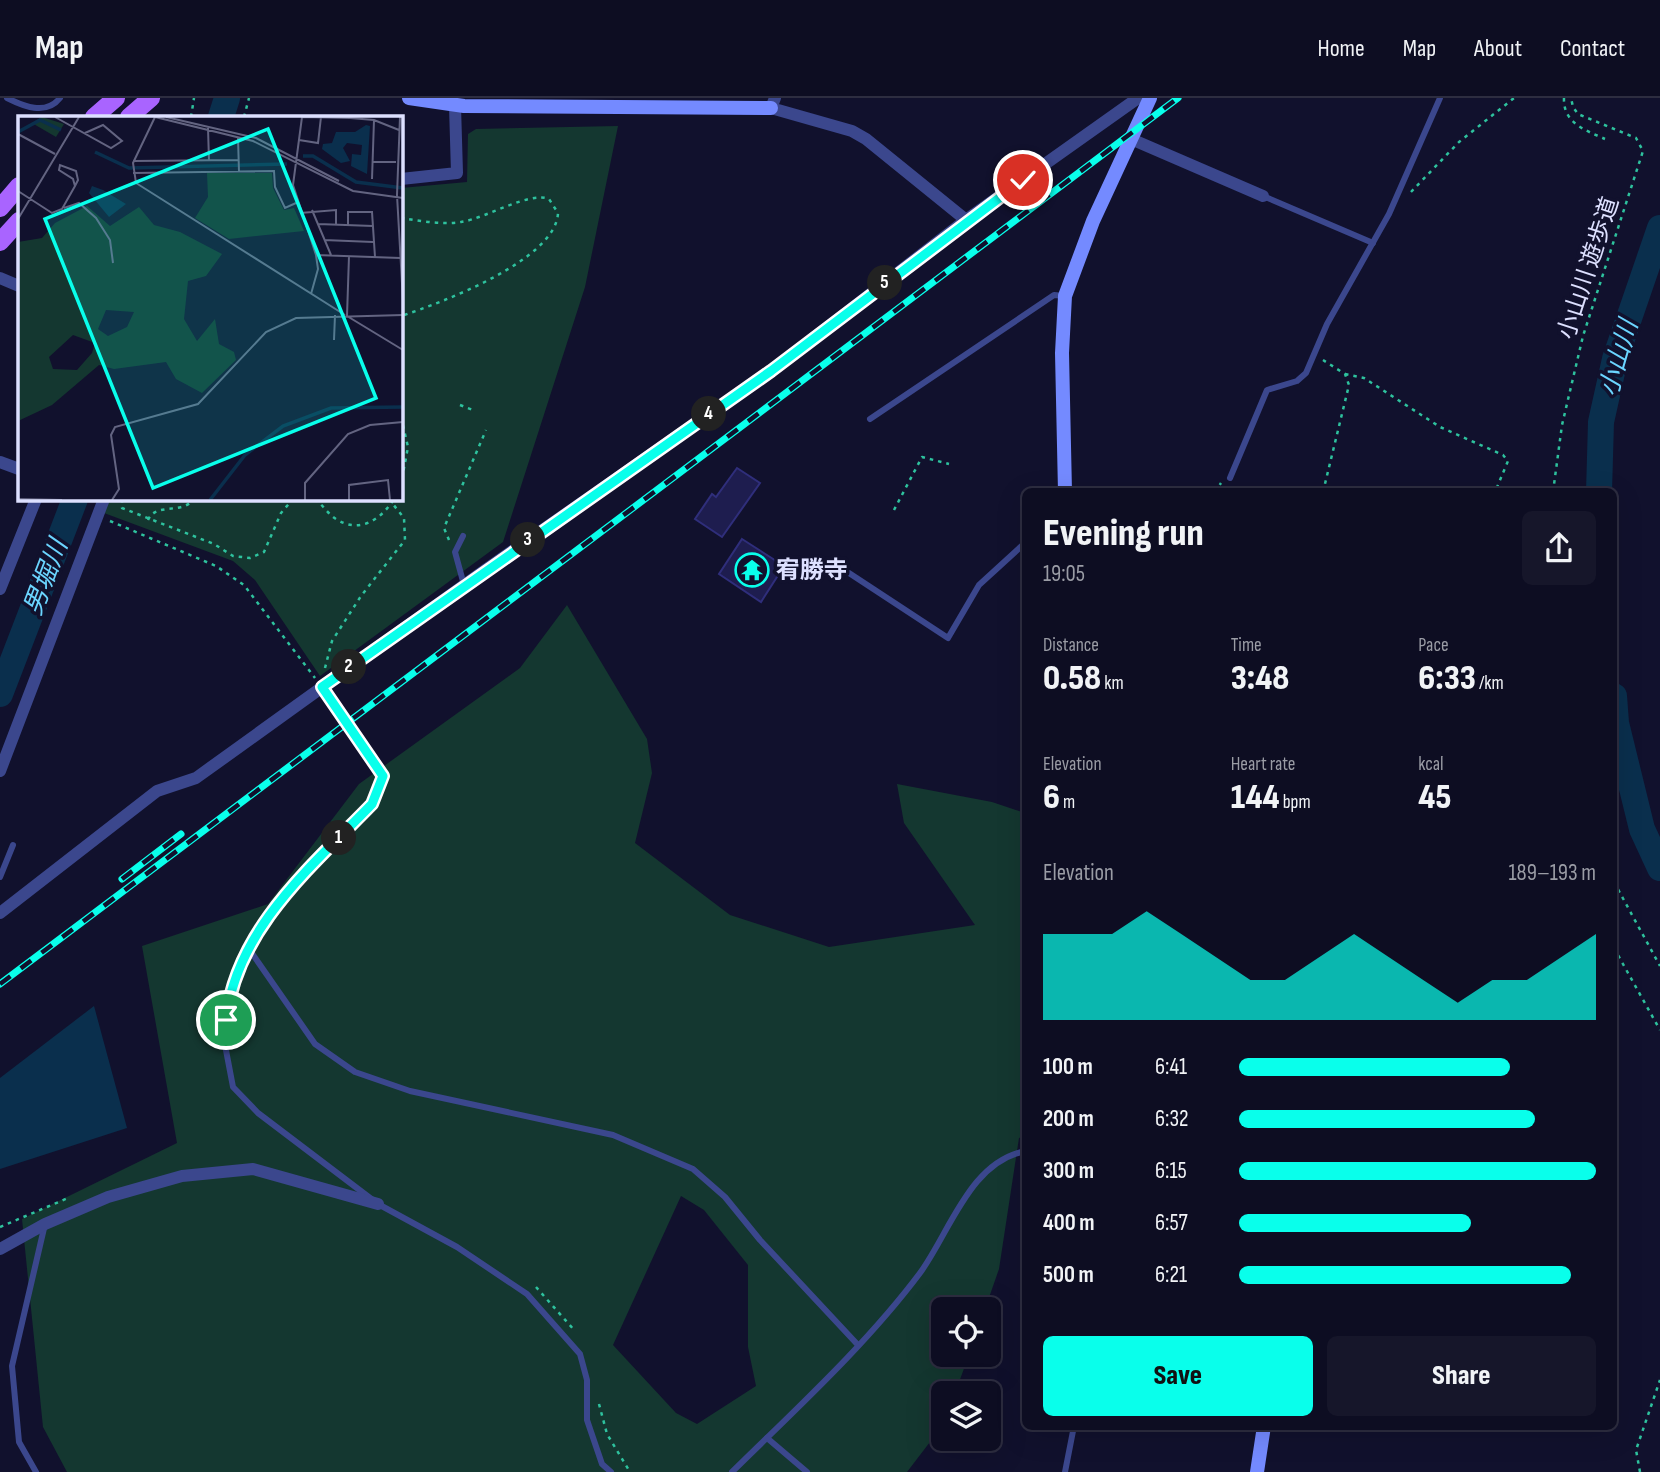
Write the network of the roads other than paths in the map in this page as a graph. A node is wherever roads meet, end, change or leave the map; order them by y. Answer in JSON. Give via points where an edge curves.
{"nodes":[{"id":1,"x":7,"y":98,"type":"edge"},
{"id":2,"x":60,"y":98,"type":"edge"},
{"id":3,"x":116,"y":98,"type":"edge"},
{"id":4,"x":151,"y":98,"type":"edge"},
{"id":5,"x":409,"y":98,"type":"edge"},
{"id":6,"x":1138,"y":98,"type":"edge"},
{"id":7,"x":1150,"y":98,"type":"edge"},
{"id":8,"x":1440,"y":98,"type":"edge"},
{"id":9,"x":519,"y":102,"type":"edge"},
{"id":10,"x":773,"y":103,"type":"edge"},
{"id":11,"x":454,"y":106,"type":"junction"},
{"id":12,"x":95,"y":116,"type":"edge"},
{"id":13,"x":130,"y":116,"type":"edge"},
{"id":14,"x":1131,"y":139,"type":"junction"},
{"id":15,"x":402,"y":179,"type":"edge"},
{"id":16,"x":18,"y":187,"type":"edge"},
{"id":17,"x":1263,"y":196,"type":"joint"},
{"id":18,"x":0,"y":208,"type":"edge"},
{"id":19,"x":966,"y":220,"type":"junction"},
{"id":20,"x":18,"y":222,"type":"edge"},
{"id":21,"x":0,"y":242,"type":"edge"},
{"id":22,"x":1373,"y":243,"type":"junction"},
{"id":23,"x":0,"y":278,"type":"edge"},
{"id":24,"x":18,"y":286,"type":"edge"},
{"id":25,"x":1065,"y":296,"type":"junction"},
{"id":26,"x":870,"y":419,"type":"dead end"},
{"id":27,"x":0,"y":462,"type":"edge"},
{"id":28,"x":18,"y":470,"type":"edge"},
{"id":29,"x":1230,"y":478,"type":"dead end"},
{"id":30,"x":1065,"y":488,"type":"edge"},
{"id":31,"x":36,"y":500,"type":"edge"},
{"id":32,"x":104,"y":500,"type":"edge"},
{"id":33,"x":463,"y":536,"type":"dead end"},
{"id":34,"x":1022,"y":546,"type":"edge"},
{"id":35,"x":849,"y":573,"type":"dead end"},
{"id":36,"x":464,"y":585,"type":"junction"},
{"id":37,"x":0,"y":589,"type":"edge"},
{"id":38,"x":326,"y":688,"type":"junction"},
{"id":39,"x":0,"y":771,"type":"edge"},
{"id":40,"x":13,"y":845,"type":"dead end"},
{"id":41,"x":0,"y":877,"type":"edge"},
{"id":42,"x":0,"y":913,"type":"edge"},
{"id":43,"x":249,"y":949,"type":"junction"},
{"id":44,"x":1022,"y":1152,"type":"edge"},
{"id":45,"x":378,"y":1204,"type":"junction"},
{"id":46,"x":45,"y":1224,"type":"junction"},
{"id":47,"x":0,"y":1250,"type":"edge"},
{"id":48,"x":858,"y":1345,"type":"junction"},
{"id":49,"x":1073,"y":1430,"type":"edge"},
{"id":50,"x":1263,"y":1430,"type":"edge"},
{"id":51,"x":766,"y":1438,"type":"junction"},
{"id":52,"x":36,"y":1472,"type":"edge"},
{"id":53,"x":611,"y":1472,"type":"edge"},
{"id":54,"x":732,"y":1472,"type":"edge"},
{"id":55,"x":807,"y":1472,"type":"edge"},
{"id":56,"x":1065,"y":1472,"type":"edge"},
{"id":57,"x":1256,"y":1472,"type":"edge"}],
"edges":[{"from":1,"to":2,"type":"lane","via":[[30,109],[55,104]]},
{"from":3,"to":12,"type":"main road"},
{"from":4,"to":13,"type":"main road"},
{"from":5,"to":11,"type":"street"},
{"from":6,"to":19,"type":"street"},
{"from":7,"to":14,"type":"street"},
{"from":8,"to":22,"type":"lane"},
{"from":9,"to":10,"type":"street"},
{"from":9,"to":11,"type":"street"},
{"from":10,"to":19,"type":"street","via":[[852,131]]},
{"from":11,"to":15,"type":"street","via":[[457,173]]},
{"from":14,"to":17,"type":"street"},
{"from":14,"to":25,"type":"street"},
{"from":16,"to":18,"type":"main road"},
{"from":17,"to":22,"type":"lane"},
{"from":19,"to":36,"type":"street","via":[[771,371]]},
{"from":20,"to":21,"type":"main road"},
{"from":22,"to":29,"type":"lane","via":[[1306,373],[1297,381],[1267,390]]},
{"from":23,"to":24,"type":"street"},
{"from":25,"to":26,"type":"lane","via":[[1054,295]]},
{"from":25,"to":30,"type":"street"},
{"from":27,"to":28,"type":"street"},
{"from":31,"to":37,"type":"street"},
{"from":32,"to":39,"type":"street"},
{"from":33,"to":36,"type":"lane","via":[[455,552]]},
{"from":34,"to":35,"type":"lane","via":[[979,585],[948,638]]},
{"from":36,"to":38,"type":"street"},
{"from":38,"to":42,"type":"street","via":[[196,778],[157,791]]},
{"from":38,"to":43,"type":"lane","bridge":true,"via":[[383,776],[372,804],[283,895]]},
{"from":40,"to":41,"type":"lane"},
{"from":43,"to":45,"type":"lane","via":[[229,989],[225,1045],[233,1087],[258,1113]]},
{"from":43,"to":48,"type":"lane","via":[[315,1044],[355,1072],[410,1091],[613,1135],[693,1169],[725,1197]]},
{"from":44,"to":48,"type":"lane","via":[[1009,1154],[981,1176],[920,1273]]},
{"from":45,"to":46,"type":"street","via":[[253,1169],[182,1176],[108,1197]]},
{"from":45,"to":53,"type":"lane","via":[[527,1294],[580,1354],[587,1380],[587,1420],[602,1464]]},
{"from":46,"to":47,"type":"street"},
{"from":46,"to":52,"type":"lane","via":[[12,1366],[19,1442]]},
{"from":48,"to":51,"type":"lane"},
{"from":49,"to":56,"type":"lane"},
{"from":50,"to":57,"type":"street"},
{"from":51,"to":54,"type":"lane"},
{"from":51,"to":55,"type":"lane"}]}
